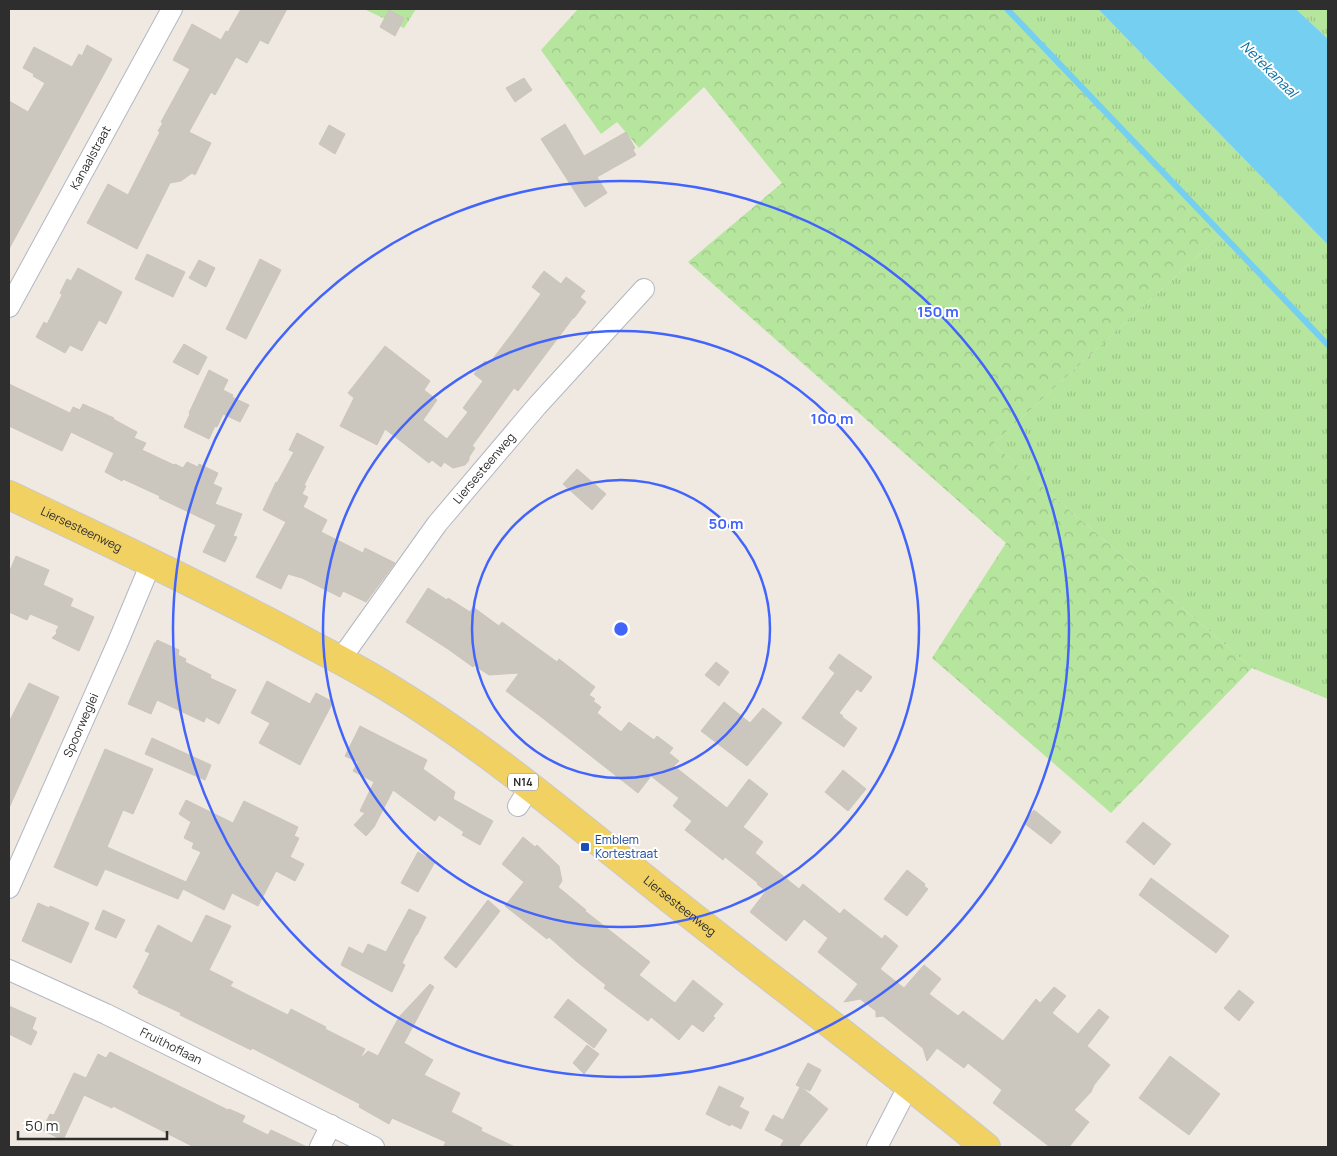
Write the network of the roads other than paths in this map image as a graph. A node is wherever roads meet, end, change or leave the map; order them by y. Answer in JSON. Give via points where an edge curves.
{"nodes":[{"id":1,"x":172,"y":9,"type":"edge"},
{"id":2,"x":644,"y":289,"type":"dead end"},
{"id":3,"x":9,"y":307,"type":"edge"},
{"id":4,"x":9,"y":495,"type":"edge"},
{"id":5,"x":151,"y":563,"type":"junction"},
{"id":6,"x":340,"y":660,"type":"junction"},
{"id":7,"x":9,"y":888,"type":"edge"},
{"id":8,"x":9,"y":970,"type":"edge"},
{"id":9,"x":909,"y":1085,"type":"junction"},
{"id":10,"x":331,"y":1126,"type":"junction"},
{"id":11,"x":320,"y":1147,"type":"edge"},
{"id":12,"x":374,"y":1147,"type":"edge"},
{"id":13,"x":877,"y":1147,"type":"edge"},
{"id":14,"x":986,"y":1147,"type":"edge"}],
"edges":[{"from":1,"to":3,"type":"street","name":"Kanaalstraat"},
{"from":2,"to":6,"type":"street","name":"Liersesteenweg","via":[[537,406],[437,524]]},
{"from":4,"to":5,"type":"main road","name":"Liersesteenweg","number":"N14"},
{"from":5,"to":6,"type":"main road","name":"Liersesteenweg","number":"N14"},
{"from":5,"to":7,"type":"street","name":"Spoorweglei"},
{"from":6,"to":9,"type":"main road","name":"Liersesteenweg","number":"N14","via":[[458,733],[524,797],[693,916]]},
{"from":8,"to":10,"type":"street","name":"Fruithoflaan","via":[[106,1014]]},
{"from":9,"to":13,"type":"street"},
{"from":9,"to":14,"type":"main road","name":"Liersesteenweg","number":"N14"},
{"from":10,"to":11,"type":"street"},
{"from":10,"to":12,"type":"street","name":"Fruithoflaan"}]}
